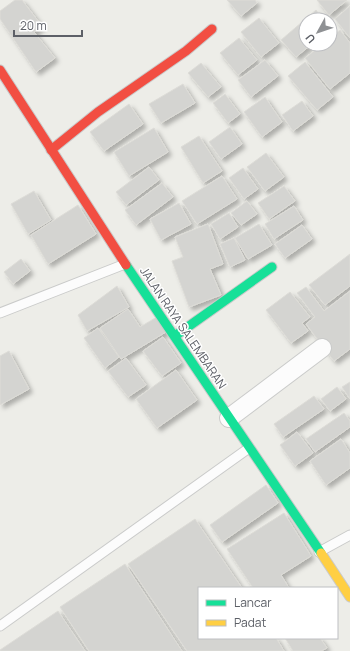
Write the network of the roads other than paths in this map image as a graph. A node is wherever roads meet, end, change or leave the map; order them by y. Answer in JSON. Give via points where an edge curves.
{"nodes":[{"id":1,"x":212,"y":29,"type":"dead end"},
{"id":2,"x":0,"y":70,"type":"edge"},
{"id":3,"x":51,"y":150,"type":"junction"},
{"id":4,"x":126,"y":264,"type":"junction"},
{"id":5,"x":272,"y":266,"type":"dead end"},
{"id":6,"x":0,"y":313,"type":"edge"},
{"id":7,"x":175,"y":336,"type":"junction"},
{"id":8,"x":322,"y":348,"type":"dead end"},
{"id":9,"x":229,"y":418,"type":"junction"},
{"id":10,"x":249,"y":448,"type":"junction"},
{"id":11,"x":350,"y":535,"type":"edge"},
{"id":12,"x":319,"y":552,"type":"junction"},
{"id":13,"x":350,"y":597,"type":"edge"},
{"id":14,"x":0,"y":626,"type":"edge"}],
"edges":[{"from":1,"to":3,"type":"main road","via":[[186,51],[98,112]]},
{"from":2,"to":3,"type":"main road","name":"JALAN RAYA SALEMBARAN"},
{"from":3,"to":4,"type":"main road","name":"JALAN RAYA SALEMBARAN"},
{"from":4,"to":6,"type":"lane"},
{"from":4,"to":7,"type":"main road","name":"JALAN RAYA SALEMBARAN"},
{"from":5,"to":7,"type":"main road"},
{"from":7,"to":9,"type":"main road","name":"JALAN RAYA SALEMBARAN"},
{"from":8,"to":9,"type":"street"},
{"from":9,"to":10,"type":"main road","name":"JALAN RAYA SALEMBARAN"},
{"from":10,"to":12,"type":"main road","name":"JALAN RAYA SALEMBARAN"},
{"from":10,"to":14,"type":"lane"},
{"from":11,"to":12,"type":"lane"},
{"from":12,"to":13,"type":"main road","name":"JALAN RAYA SALEMBARAN"}]}
